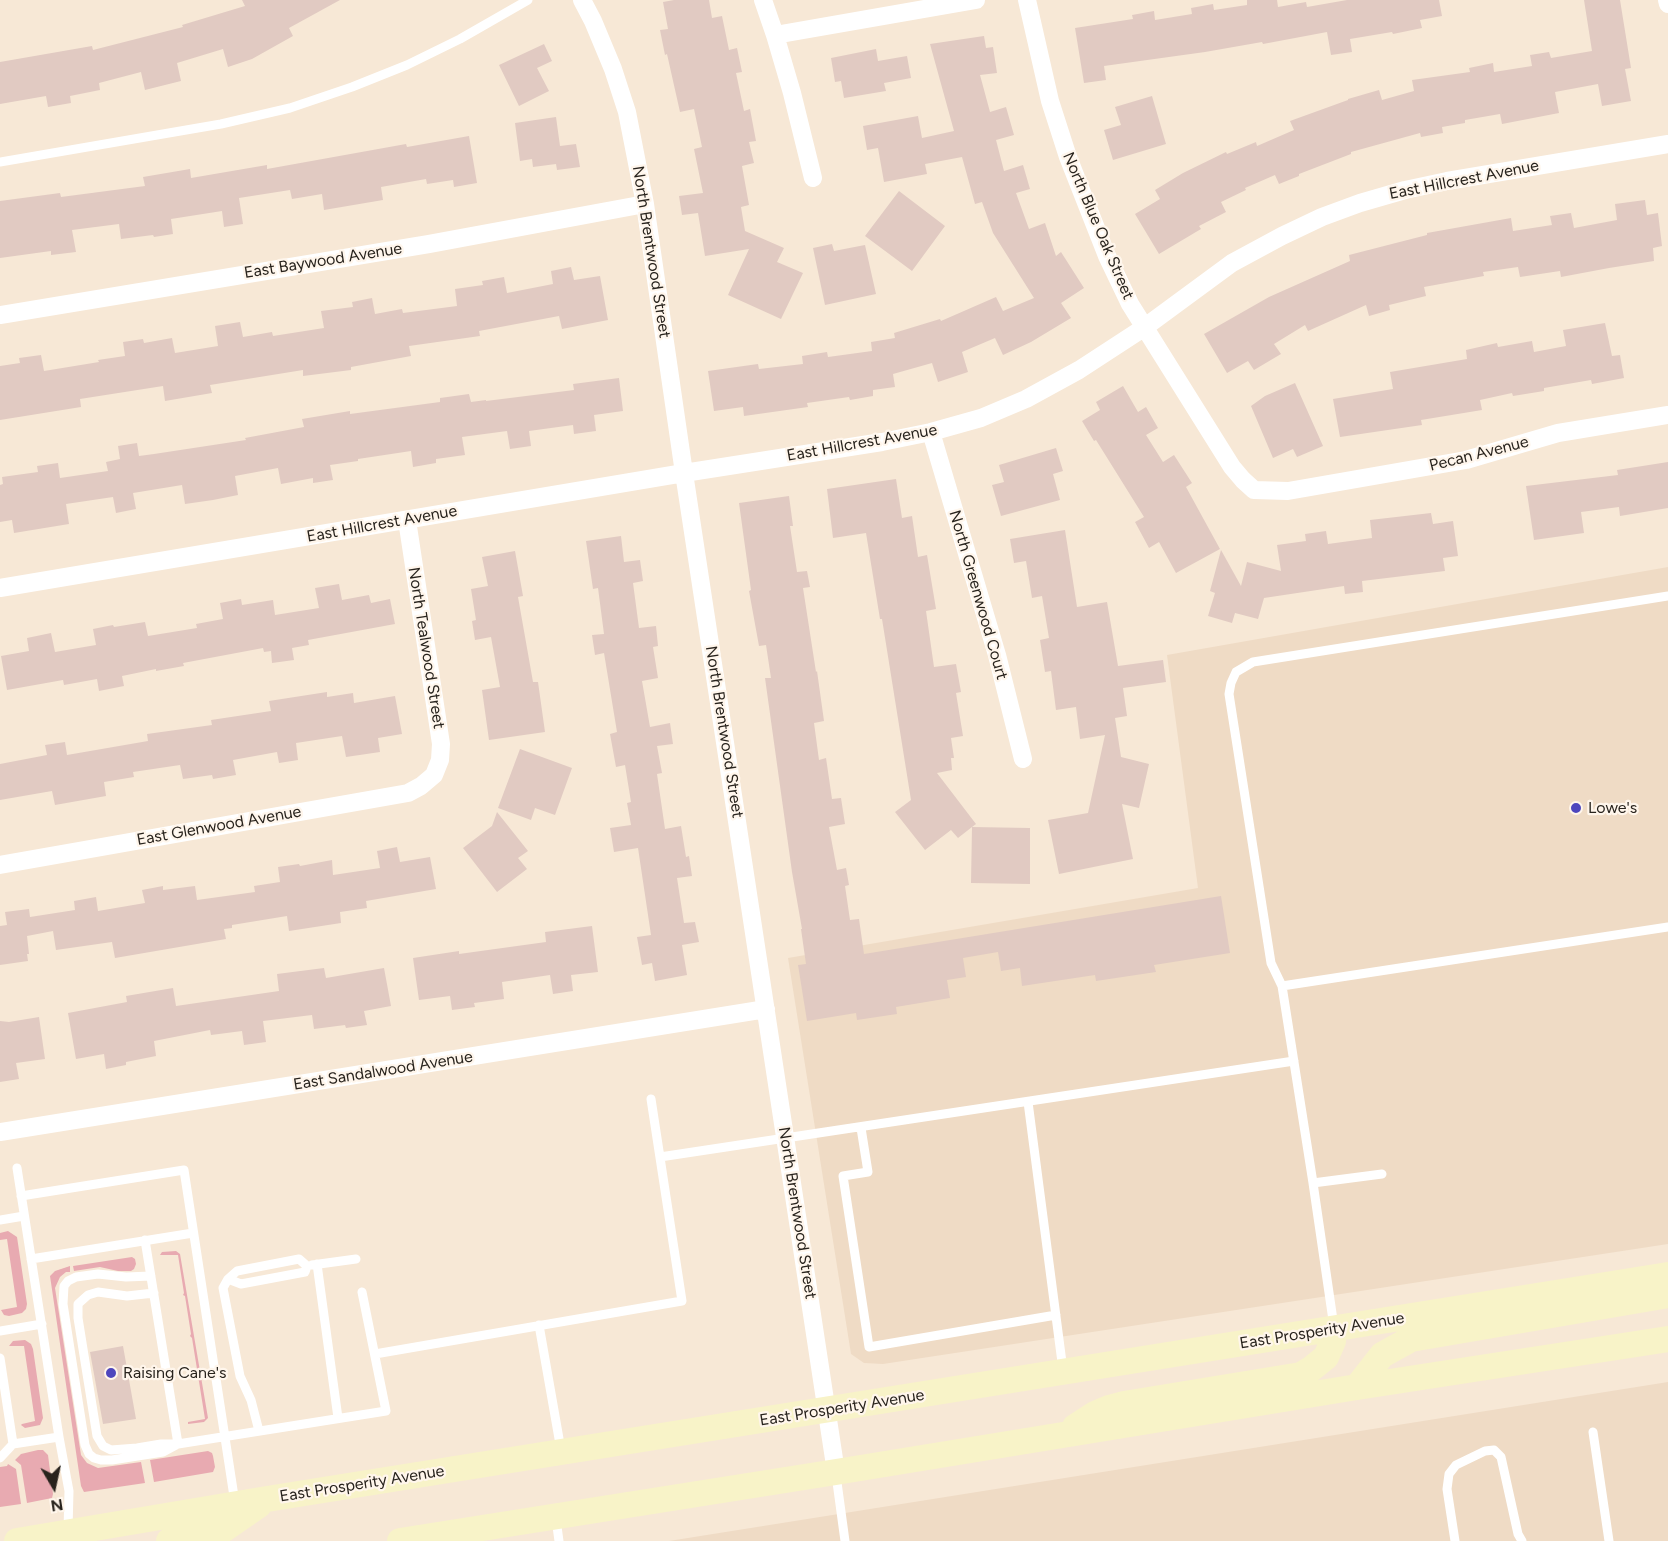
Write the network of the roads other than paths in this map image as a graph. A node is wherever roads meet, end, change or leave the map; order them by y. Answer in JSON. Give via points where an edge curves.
{"nodes":[{"id":1,"x":528,"y":0,"type":"edge"},
{"id":2,"x":582,"y":0,"type":"edge"},
{"id":3,"x":763,"y":0,"type":"edge"},
{"id":4,"x":976,"y":0,"type":"edge"},
{"id":5,"x":1027,"y":0,"type":"edge"},
{"id":6,"x":775,"y":35,"type":"junction"},
{"id":7,"x":1668,"y":144,"type":"edge"},
{"id":8,"x":0,"y":162,"type":"edge"},
{"id":9,"x":813,"y":178,"type":"dead end"},
{"id":10,"x":645,"y":204,"type":"junction"},
{"id":11,"x":0,"y":315,"type":"edge"},
{"id":12,"x":1145,"y":327,"type":"junction"},
{"id":13,"x":1668,"y":415,"type":"edge"},
{"id":14,"x":931,"y":432,"type":"junction"},
{"id":15,"x":684,"y":473,"type":"junction"},
{"id":16,"x":1254,"y":490,"type":"joint"},
{"id":17,"x":406,"y":520,"type":"junction"},
{"id":18,"x":0,"y":588,"type":"edge"},
{"id":19,"x":1668,"y":596,"type":"edge"},
{"id":20,"x":1023,"y":759,"type":"dead end"},
{"id":21,"x":434,"y":775,"type":"joint"},
{"id":22,"x":0,"y":865,"type":"edge"},
{"id":23,"x":1668,"y":927,"type":"edge"},
{"id":24,"x":1282,"y":986,"type":"junction"},
{"id":25,"x":766,"y":1009,"type":"junction"},
{"id":26,"x":1294,"y":1061,"type":"junction"},
{"id":27,"x":651,"y":1099,"type":"dead end"},
{"id":28,"x":1028,"y":1102,"type":"junction"},
{"id":29,"x":861,"y":1128,"type":"junction"},
{"id":30,"x":0,"y":1132,"type":"edge"},
{"id":31,"x":786,"y":1139,"type":"junction"},
{"id":32,"x":660,"y":1157,"type":"junction"},
{"id":33,"x":17,"y":1168,"type":"dead end"},
{"id":34,"x":1382,"y":1174,"type":"dead end"},
{"id":35,"x":1313,"y":1183,"type":"junction"},
{"id":36,"x":21,"y":1196,"type":"junction"},
{"id":37,"x":24,"y":1216,"type":"junction"},
{"id":38,"x":0,"y":1220,"type":"edge"},
{"id":39,"x":193,"y":1233,"type":"junction"},
{"id":40,"x":145,"y":1240,"type":"junction"},
{"id":41,"x":356,"y":1258,"type":"dead end"},
{"id":42,"x":31,"y":1259,"type":"junction"},
{"id":43,"x":317,"y":1264,"type":"junction"},
{"id":44,"x":307,"y":1266,"type":"junction"},
{"id":45,"x":1668,"y":1275,"type":"edge"},
{"id":46,"x":151,"y":1276,"type":"junction"},
{"id":47,"x":228,"y":1279,"type":"junction"},
{"id":48,"x":362,"y":1292,"type":"dead end"},
{"id":49,"x":154,"y":1293,"type":"junction"},
{"id":50,"x":1668,"y":1295,"type":"edge"},
{"id":51,"x":1056,"y":1315,"type":"junction"},
{"id":52,"x":42,"y":1324,"type":"junction"},
{"id":53,"x":539,"y":1325,"type":"junction"},
{"id":54,"x":1334,"y":1330,"type":"junction"},
{"id":55,"x":0,"y":1331,"type":"edge"},
{"id":56,"x":1668,"y":1339,"type":"edge"},
{"id":57,"x":375,"y":1354,"type":"junction"},
{"id":58,"x":0,"y":1358,"type":"edge"},
{"id":59,"x":1063,"y":1372,"type":"junction"},
{"id":60,"x":1357,"y":1387,"type":"junction"},
{"id":61,"x":827,"y":1411,"type":"junction"},
{"id":62,"x":338,"y":1418,"type":"junction"},
{"id":63,"x":259,"y":1431,"type":"junction"},
{"id":64,"x":1593,"y":1432,"type":"dead end"},
{"id":65,"x":1065,"y":1434,"type":"junction"},
{"id":66,"x":224,"y":1436,"type":"junction"},
{"id":67,"x":58,"y":1437,"type":"junction"},
{"id":68,"x":13,"y":1444,"type":"junction"},
{"id":69,"x":178,"y":1444,"type":"junction"},
{"id":70,"x":561,"y":1453,"type":"junction"},
{"id":71,"x":0,"y":1458,"type":"edge"},
{"id":72,"x":836,"y":1472,"type":"junction"},
{"id":73,"x":267,"y":1499,"type":"junction"},
{"id":74,"x":235,"y":1505,"type":"junction"},
{"id":75,"x":557,"y":1529,"type":"edge"},
{"id":76,"x":67,"y":1537,"type":"edge"},
{"id":77,"x":17,"y":1541,"type":"edge"},
{"id":78,"x":169,"y":1541,"type":"edge"},
{"id":79,"x":400,"y":1541,"type":"edge"},
{"id":80,"x":845,"y":1541,"type":"edge"},
{"id":81,"x":1455,"y":1541,"type":"edge"},
{"id":82,"x":1522,"y":1541,"type":"edge"},
{"id":83,"x":1609,"y":1541,"type":"edge"}],
"edges":[{"from":1,"to":8,"type":"lane","via":[[407,65],[290,108],[221,124]]},
{"from":2,"to":10,"type":"street","name":"North Brentwood Street","via":[[614,69],[627,112]]},
{"from":3,"to":6,"type":"street"},
{"from":4,"to":6,"type":"street"},
{"from":5,"to":12,"type":"street","name":"North Blue Oak Street","via":[[1050,101],[1068,157],[1107,256]]},
{"from":6,"to":9,"type":"street"},
{"from":7,"to":12,"type":"street","name":"East Hillcrest Avenue","via":[[1447,181],[1360,203],[1292,231],[1232,264]]},
{"from":10,"to":11,"type":"street","name":"East Baywood Avenue"},
{"from":10,"to":15,"type":"street","name":"North Brentwood Street"},
{"from":12,"to":14,"type":"street","name":"East Hillcrest Avenue","via":[[1026,399],[981,418]]},
{"from":12,"to":16,"type":"street","name":"North Blue Oak Street","via":[[1232,467]]},
{"from":13,"to":16,"type":"street","name":"Pecan Avenue","via":[[1558,434],[1466,460],[1288,491]]},
{"from":14,"to":15,"type":"street","name":"East Hillcrest Avenue"},
{"from":14,"to":20,"type":"street","name":"North Greenwood Court","via":[[997,655]]},
{"from":15,"to":17,"type":"street","name":"East Hillcrest Avenue"},
{"from":15,"to":25,"type":"street","name":"North Brentwood Street"},
{"from":17,"to":18,"type":"street","name":"East Hillcrest Avenue"},
{"from":17,"to":21,"type":"street","name":"North Tealwood Street","via":[[441,744]]},
{"from":19,"to":24,"type":"lane","via":[[1253,662],[1236,672],[1229,694],[1271,963]]},
{"from":21,"to":22,"type":"street","name":"East Glenwood Avenue","via":[[408,792]]},
{"from":23,"to":24,"type":"lane"},
{"from":24,"to":26,"type":"lane"},
{"from":25,"to":30,"type":"street","name":"East Sandalwood Avenue"},
{"from":25,"to":31,"type":"street","name":"North Brentwood Street"},
{"from":26,"to":28,"type":"lane"},
{"from":26,"to":35,"type":"lane"},
{"from":27,"to":32,"type":"lane"},
{"from":28,"to":29,"type":"lane"},
{"from":28,"to":51,"type":"lane"},
{"from":29,"to":31,"type":"lane"},
{"from":29,"to":51,"type":"lane","via":[[868,1172],[843,1176],[869,1347]]},
{"from":31,"to":32,"type":"lane"},
{"from":31,"to":61,"type":"street","name":"North Brentwood Street"},
{"from":32,"to":53,"type":"lane","via":[[682,1301]]},
{"from":33,"to":36,"type":"lane"},
{"from":34,"to":35,"type":"lane"},
{"from":35,"to":54,"type":"lane"},
{"from":36,"to":37,"type":"lane"},
{"from":36,"to":39,"type":"lane","via":[[183,1170]]},
{"from":37,"to":38,"type":"lane"},
{"from":37,"to":42,"type":"lane"},
{"from":39,"to":40,"type":"lane"},
{"from":39,"to":66,"type":"lane"},
{"from":40,"to":42,"type":"lane"},
{"from":40,"to":46,"type":"lane"},
{"from":41,"to":43,"type":"lane"},
{"from":42,"to":52,"type":"lane"},
{"from":43,"to":44,"type":"lane"},
{"from":43,"to":62,"type":"lane"},
{"from":44,"to":47,"type":"lane","via":[[304,1272],[241,1284]]},
{"from":44,"to":47,"type":"lane","via":[[299,1259],[237,1271]]},
{"from":45,"to":54,"type":"main road","name":"East Prosperity Avenue"},
{"from":46,"to":49,"type":"lane"},
{"from":46,"to":69,"type":"lane","via":[[87,1275],[75,1277],[64,1286],[63,1304],[82,1424],[89,1454],[101,1460],[163,1452]]},
{"from":47,"to":63,"type":"lane","via":[[223,1288],[240,1376]]},
{"from":48,"to":57,"type":"lane"},
{"from":49,"to":69,"type":"lane"},
{"from":49,"to":69,"type":"lane","via":[[88,1295],[78,1304],[78,1318],[97,1436],[103,1446],[111,1450]]},
{"from":50,"to":60,"type":"main road","via":[[1411,1339],[1382,1355]]},
{"from":51,"to":59,"type":"lane"},
{"from":52,"to":55,"type":"lane"},
{"from":52,"to":67,"type":"lane"},
{"from":53,"to":57,"type":"lane"},
{"from":53,"to":70,"type":"lane"},
{"from":54,"to":59,"type":"main road","name":"East Prosperity Avenue"},
{"from":54,"to":65,"type":"main road","via":[[1326,1357],[1301,1375],[1124,1404],[1095,1414]]},
{"from":56,"to":60,"type":"main road"},
{"from":57,"to":62,"type":"lane","via":[[386,1411]]},
{"from":58,"to":68,"type":"lane"},
{"from":59,"to":61,"type":"main road","name":"East Prosperity Avenue"},
{"from":60,"to":65,"type":"main road"},
{"from":61,"to":70,"type":"main road","name":"East Prosperity Avenue"},
{"from":61,"to":72,"type":"street","name":"North Brentwood Street"},
{"from":62,"to":63,"type":"lane"},
{"from":63,"to":66,"type":"lane"},
{"from":64,"to":83,"type":"lane"},
{"from":65,"to":72,"type":"main road"},
{"from":66,"to":69,"type":"lane"},
{"from":66,"to":74,"type":"lane"},
{"from":67,"to":68,"type":"lane"},
{"from":67,"to":76,"type":"lane","via":[[69,1491]]},
{"from":68,"to":71,"type":"lane"},
{"from":70,"to":73,"type":"main road","name":"East Prosperity Avenue"},
{"from":72,"to":75,"type":"main road"},
{"from":72,"to":80,"type":"lane"},
{"from":73,"to":74,"type":"main road","name":"East Prosperity Avenue"},
{"from":73,"to":78,"type":"main road","via":[[220,1532]]},
{"from":74,"to":76,"type":"main road","name":"East Prosperity Avenue"},
{"from":75,"to":79,"type":"main road"},
{"from":76,"to":77,"type":"main road","name":"East Prosperity Avenue"},
{"from":81,"to":82,"type":"lane","via":[[1447,1489],[1449,1474],[1456,1465],[1494,1450],[1501,1457]]}]}
